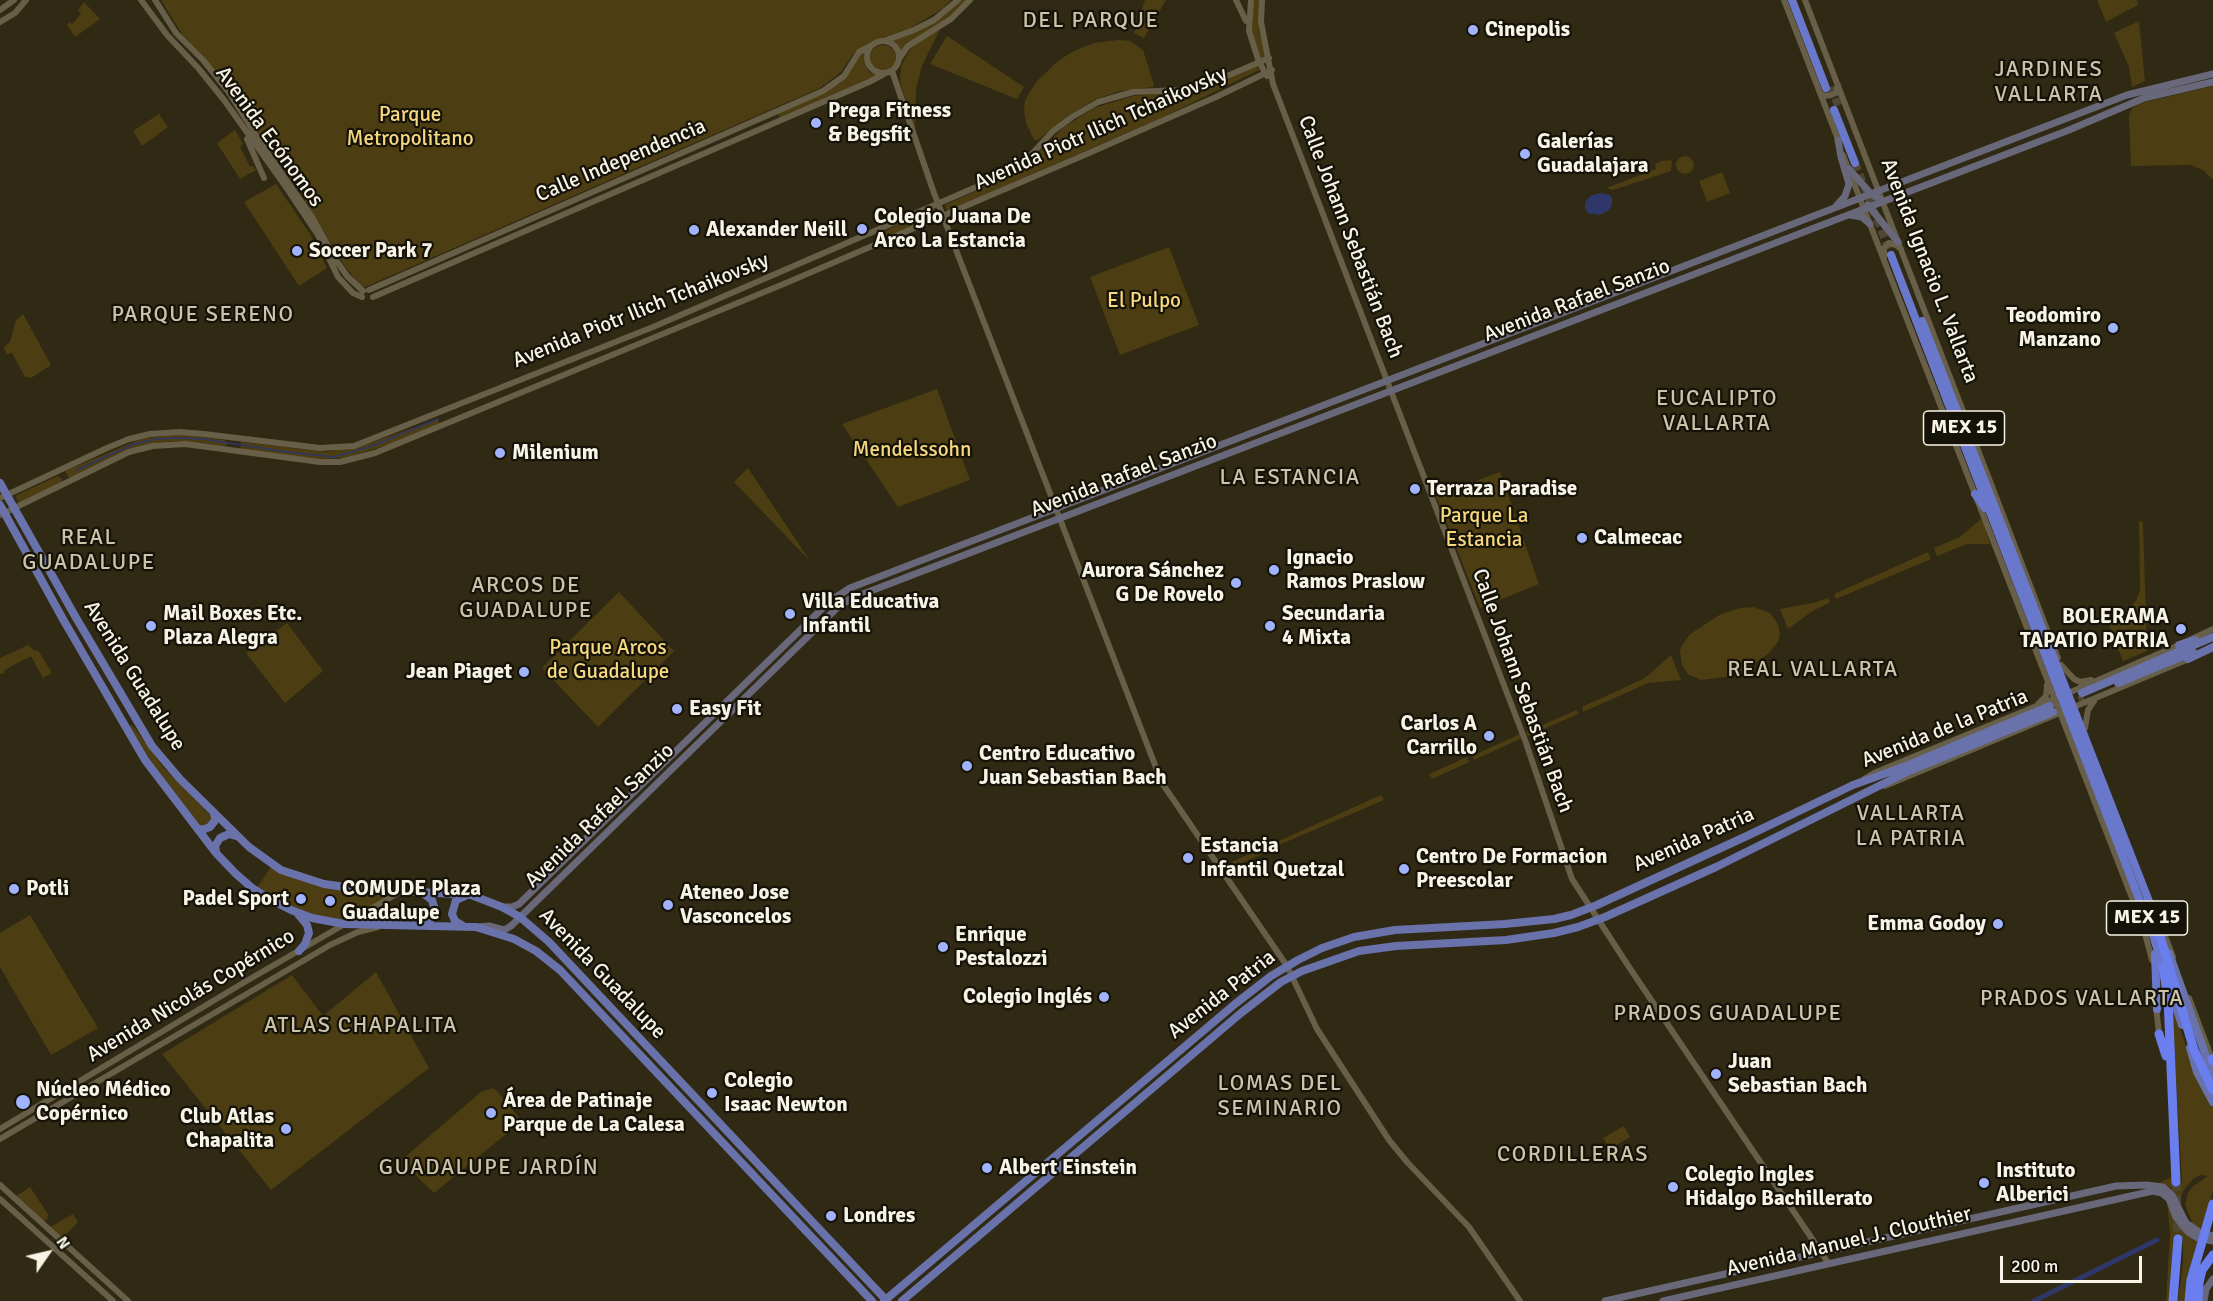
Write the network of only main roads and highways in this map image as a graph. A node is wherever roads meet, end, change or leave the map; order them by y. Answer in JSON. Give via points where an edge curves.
{"nodes":[{"id":1,"x":1792,"y":0,"type":"edge"},
{"id":2,"x":1797,"y":0,"type":"edge"},
{"id":3,"x":2213,"y":74,"type":"edge"},
{"id":4,"x":2213,"y":82,"type":"edge"},
{"id":5,"x":1839,"y":107,"type":"tunnel mouth"},
{"id":6,"x":1838,"y":140,"type":"road end"},
{"id":7,"x":1854,"y":164,"type":"joint"},
{"id":8,"x":1875,"y":192,"type":"junction"},
{"id":9,"x":1860,"y":198,"type":"junction"},
{"id":10,"x":1883,"y":201,"type":"junction"},
{"id":11,"x":1867,"y":207,"type":"junction"},
{"id":12,"x":1833,"y":208,"type":"junction"},
{"id":13,"x":1844,"y":216,"type":"junction"},
{"id":14,"x":1870,"y":224,"type":"road end"},
{"id":15,"x":1894,"y":252,"type":"junction"},
{"id":16,"x":1925,"y":327,"type":"junction"},
{"id":17,"x":1955,"y":389,"type":"road end"},
{"id":18,"x":0,"y":483,"type":"edge"},
{"id":19,"x":1975,"y":494,"type":"road end"},
{"id":20,"x":5,"y":497,"type":"edge"},
{"id":21,"x":2001,"y":509,"type":"road end"},
{"id":22,"x":2,"y":511,"type":"edge"},
{"id":23,"x":1995,"y":524,"type":"junction"},
{"id":24,"x":2031,"y":604,"type":"junction"},
{"id":25,"x":2213,"y":631,"type":"edge"},
{"id":26,"x":2213,"y":637,"type":"edge"},
{"id":27,"x":2213,"y":642,"type":"edge"},
{"id":28,"x":2180,"y":645,"type":"road end"},
{"id":29,"x":2213,"y":649,"type":"edge"},
{"id":30,"x":2187,"y":660,"type":"road end"},
{"id":31,"x":1852,"y":785,"type":"joint"},
{"id":32,"x":1862,"y":794,"type":"joint"},
{"id":33,"x":214,"y":814,"type":"junction"},
{"id":34,"x":197,"y":828,"type":"junction"},
{"id":35,"x":237,"y":837,"type":"junction"},
{"id":36,"x":216,"y":853,"type":"junction"},
{"id":37,"x":2132,"y":868,"type":"junction"},
{"id":38,"x":423,"y":893,"type":"junction"},
{"id":39,"x":466,"y":895,"type":"junction"},
{"id":40,"x":502,"y":907,"type":"junction"},
{"id":41,"x":2153,"y":908,"type":"junction"},
{"id":42,"x":291,"y":910,"type":"junction"},
{"id":43,"x":520,"y":917,"type":"junction"},
{"id":44,"x":422,"y":926,"type":"junction"},
{"id":45,"x":464,"y":927,"type":"junction"},
{"id":46,"x":477,"y":927,"type":"junction"},
{"id":47,"x":2153,"y":935,"type":"junction"},
{"id":48,"x":299,"y":951,"type":"road end"},
{"id":49,"x":2175,"y":963,"type":"road end"},
{"id":50,"x":2163,"y":967,"type":"junction"},
{"id":51,"x":2157,"y":1009,"type":"road end"},
{"id":52,"x":2192,"y":1016,"type":"junction"},
{"id":53,"x":2159,"y":1034,"type":"road end"},
{"id":54,"x":2213,"y":1076,"type":"edge"},
{"id":55,"x":2213,"y":1090,"type":"edge"},
{"id":56,"x":2171,"y":1097,"type":"junction"},
{"id":57,"x":2213,"y":1102,"type":"edge"},
{"id":58,"x":2176,"y":1182,"type":"tunnel mouth"},
{"id":59,"x":2213,"y":1204,"type":"edge"},
{"id":60,"x":2213,"y":1212,"type":"edge"},
{"id":61,"x":2208,"y":1221,"type":"junction"},
{"id":62,"x":2194,"y":1233,"type":"junction"},
{"id":63,"x":2213,"y":1236,"type":"edge"},
{"id":64,"x":2178,"y":1239,"type":"tunnel mouth"},
{"id":65,"x":2213,"y":1241,"type":"edge"},
{"id":66,"x":2213,"y":1255,"type":"edge"},
{"id":67,"x":2213,"y":1279,"type":"edge"},
{"id":68,"x":886,"y":1300,"type":"edge"},
{"id":69,"x":872,"y":1301,"type":"edge"},
{"id":70,"x":902,"y":1301,"type":"edge"},
{"id":71,"x":1605,"y":1301,"type":"edge"},
{"id":72,"x":1663,"y":1301,"type":"edge"},
{"id":73,"x":2173,"y":1301,"type":"edge"},
{"id":74,"x":2189,"y":1301,"type":"edge"},
{"id":75,"x":2200,"y":1301,"type":"edge"}],
"edges":[{"from":1,"to":2,"type":"highway","name":"Avenida Ignacio L. Vallarta","via":[[1828,88]]},
{"from":3,"to":8,"type":"main road","name":"Avenida Rafael Sanzio","via":[[2127,95]]},
{"from":4,"to":10,"type":"main road","name":"Avenida Rafael Sanzio","via":[[2144,98]]},
{"from":5,"to":7,"type":"highway","name":"Avenida Ignacio L. Vallarta"},
{"from":6,"to":12,"type":"main road","via":[[1849,184],[1845,196]]},
{"from":7,"to":8,"type":"main road"},
{"from":8,"to":9,"type":"main road","name":"Avenida Rafael Sanzio"},
{"from":8,"to":10,"type":"main road"},
{"from":9,"to":11,"type":"main road"},
{"from":9,"to":12,"type":"main road","name":"Avenida Rafael Sanzio"},
{"from":10,"to":11,"type":"main road","name":"Avenida Rafael Sanzio"},
{"from":11,"to":13,"type":"main road","name":"Avenida Rafael Sanzio"},
{"from":11,"to":15,"type":"main road"},
{"from":12,"to":40,"type":"main road","name":"Avenida Rafael Sanzio","via":[[884,573],[838,595],[519,904]]},
{"from":13,"to":14,"type":"main road","via":[[1862,217]]},
{"from":13,"to":43,"type":"main road","name":"Avenida Rafael Sanzio","via":[[858,595],[843,603]]},
{"from":15,"to":16,"type":"highway","name":"Avenida Ignacio L. Vallarta","number":"MEX 15"},
{"from":15,"to":23,"type":"highway","name":"Avenida Ignacio L. Vallarta","number":"MEX 15"},
{"from":16,"to":17,"type":"highway"},
{"from":16,"to":24,"type":"highway","name":"Avenida Ignacio L. Vallarta","number":"MEX 15"},
{"from":18,"to":20,"type":"main road","name":"Avenida Guadalupe"},
{"from":19,"to":23,"type":"highway"},
{"from":20,"to":33,"type":"main road","name":"Avenida Guadalupe","via":[[153,746]]},
{"from":21,"to":24,"type":"highway"},
{"from":22,"to":34,"type":"main road","name":"Avenida Guadalupe","via":[[138,748]]},
{"from":23,"to":24,"type":"highway","name":"Avenida Ignacio L. Vallarta","number":"MEX 15"},
{"from":24,"to":37,"type":"highway","name":"Avenida Ignacio L. Vallarta","number":"MEX 15"},
{"from":25,"to":28,"type":"main road"},
{"from":26,"to":27,"type":"main road","via":[[2083,695]]},
{"from":29,"to":30,"type":"main road"},
{"from":31,"to":32,"type":"main road","name":"Avenida de la Patria","via":[[2055,708]]},
{"from":31,"to":68,"type":"main road","name":"Avenida Patria","via":[[1591,907],[1554,919],[1395,930],[1354,937],[1287,966],[1235,1005]]},
{"from":32,"to":70,"type":"main road","name":"Avenida Patria","via":[[1599,920],[1554,933],[1506,940],[1359,951],[1292,976],[1241,1013]]},
{"from":33,"to":34,"type":"main road","via":[[216,819],[210,827]]},
{"from":33,"to":35,"type":"main road","name":"Avenida Guadalupe"},
{"from":34,"to":36,"type":"main road","name":"Avenida Guadalupe"},
{"from":35,"to":36,"type":"main road","via":[[229,834],[220,838]]},
{"from":35,"to":38,"type":"main road","name":"Avenida Guadalupe","via":[[291,874],[329,885]]},
{"from":36,"to":42,"type":"main road","name":"Avenida Guadalupe","via":[[251,887]]},
{"from":37,"to":41,"type":"highway","name":"Avenida Ignacio L. Vallarta","number":"MEX 15"},
{"from":37,"to":47,"type":"highway","name":"Avenida Ignacio L. Vallarta","number":"MEX 15"},
{"from":38,"to":39,"type":"main road","name":"Avenida Guadalupe"},
{"from":38,"to":44,"type":"main road","via":[[432,900],[435,910]]},
{"from":39,"to":40,"type":"main road","name":"Avenida Guadalupe"},
{"from":39,"to":45,"type":"main road","via":[[456,900],[452,914]]},
{"from":40,"to":43,"type":"main road","name":"Avenida Guadalupe"},
{"from":41,"to":52,"type":"main road","name":"Avenida Ignacio L. Vallarta"},
{"from":41,"to":55,"type":"highway","name":"Avenida Ignacio L. Vallarta","via":[[2194,1050]]},
{"from":42,"to":44,"type":"main road","name":"Avenida Guadalupe","via":[[344,924]]},
{"from":42,"to":48,"type":"main road","via":[[309,929],[307,941]]},
{"from":43,"to":46,"type":"main road","name":"Avenida Rafael Sanzio","via":[[504,930]]},
{"from":43,"to":68,"type":"main road","name":"Avenida Guadalupe","via":[[549,942]]},
{"from":44,"to":45,"type":"main road","name":"Avenida Guadalupe"},
{"from":45,"to":46,"type":"main road","name":"Avenida Guadalupe"},
{"from":46,"to":69,"type":"main road","name":"Avenida Guadalupe","via":[[526,945],[560,970]]},
{"from":47,"to":50,"type":"highway","name":"Avenida Ignacio L. Vallarta","number":"MEX 15"},
{"from":47,"to":51,"type":"highway"},
{"from":49,"to":52,"type":"main road"},
{"from":50,"to":56,"type":"highway","via":[[2168,999]]},
{"from":50,"to":57,"type":"main road","name":"Avenida Ignacio L. Vallarta","via":[[2197,1072]]},
{"from":52,"to":54,"type":"main road","name":"Avenida Ignacio L. Vallarta"},
{"from":53,"to":56,"type":"highway"},
{"from":56,"to":58,"type":"highway"},
{"from":59,"to":61,"type":"highway"},
{"from":60,"to":61,"type":"highway"},
{"from":61,"to":74,"type":"highway"},
{"from":62,"to":63,"type":"main road"},
{"from":62,"to":65,"type":"main road"},
{"from":62,"to":71,"type":"main road","name":"Avenida Manuel J. Clouthier","via":[[2163,1187],[2116,1186]]},
{"from":62,"to":72,"type":"main road","name":"Avenida Manuel J. Clouthier","via":[[2179,1222],[2162,1192],[2147,1192]]},
{"from":64,"to":73,"type":"highway"},
{"from":66,"to":75,"type":"highway","via":[[2202,1270]]},
{"from":67,"to":75,"type":"main road"}]}
